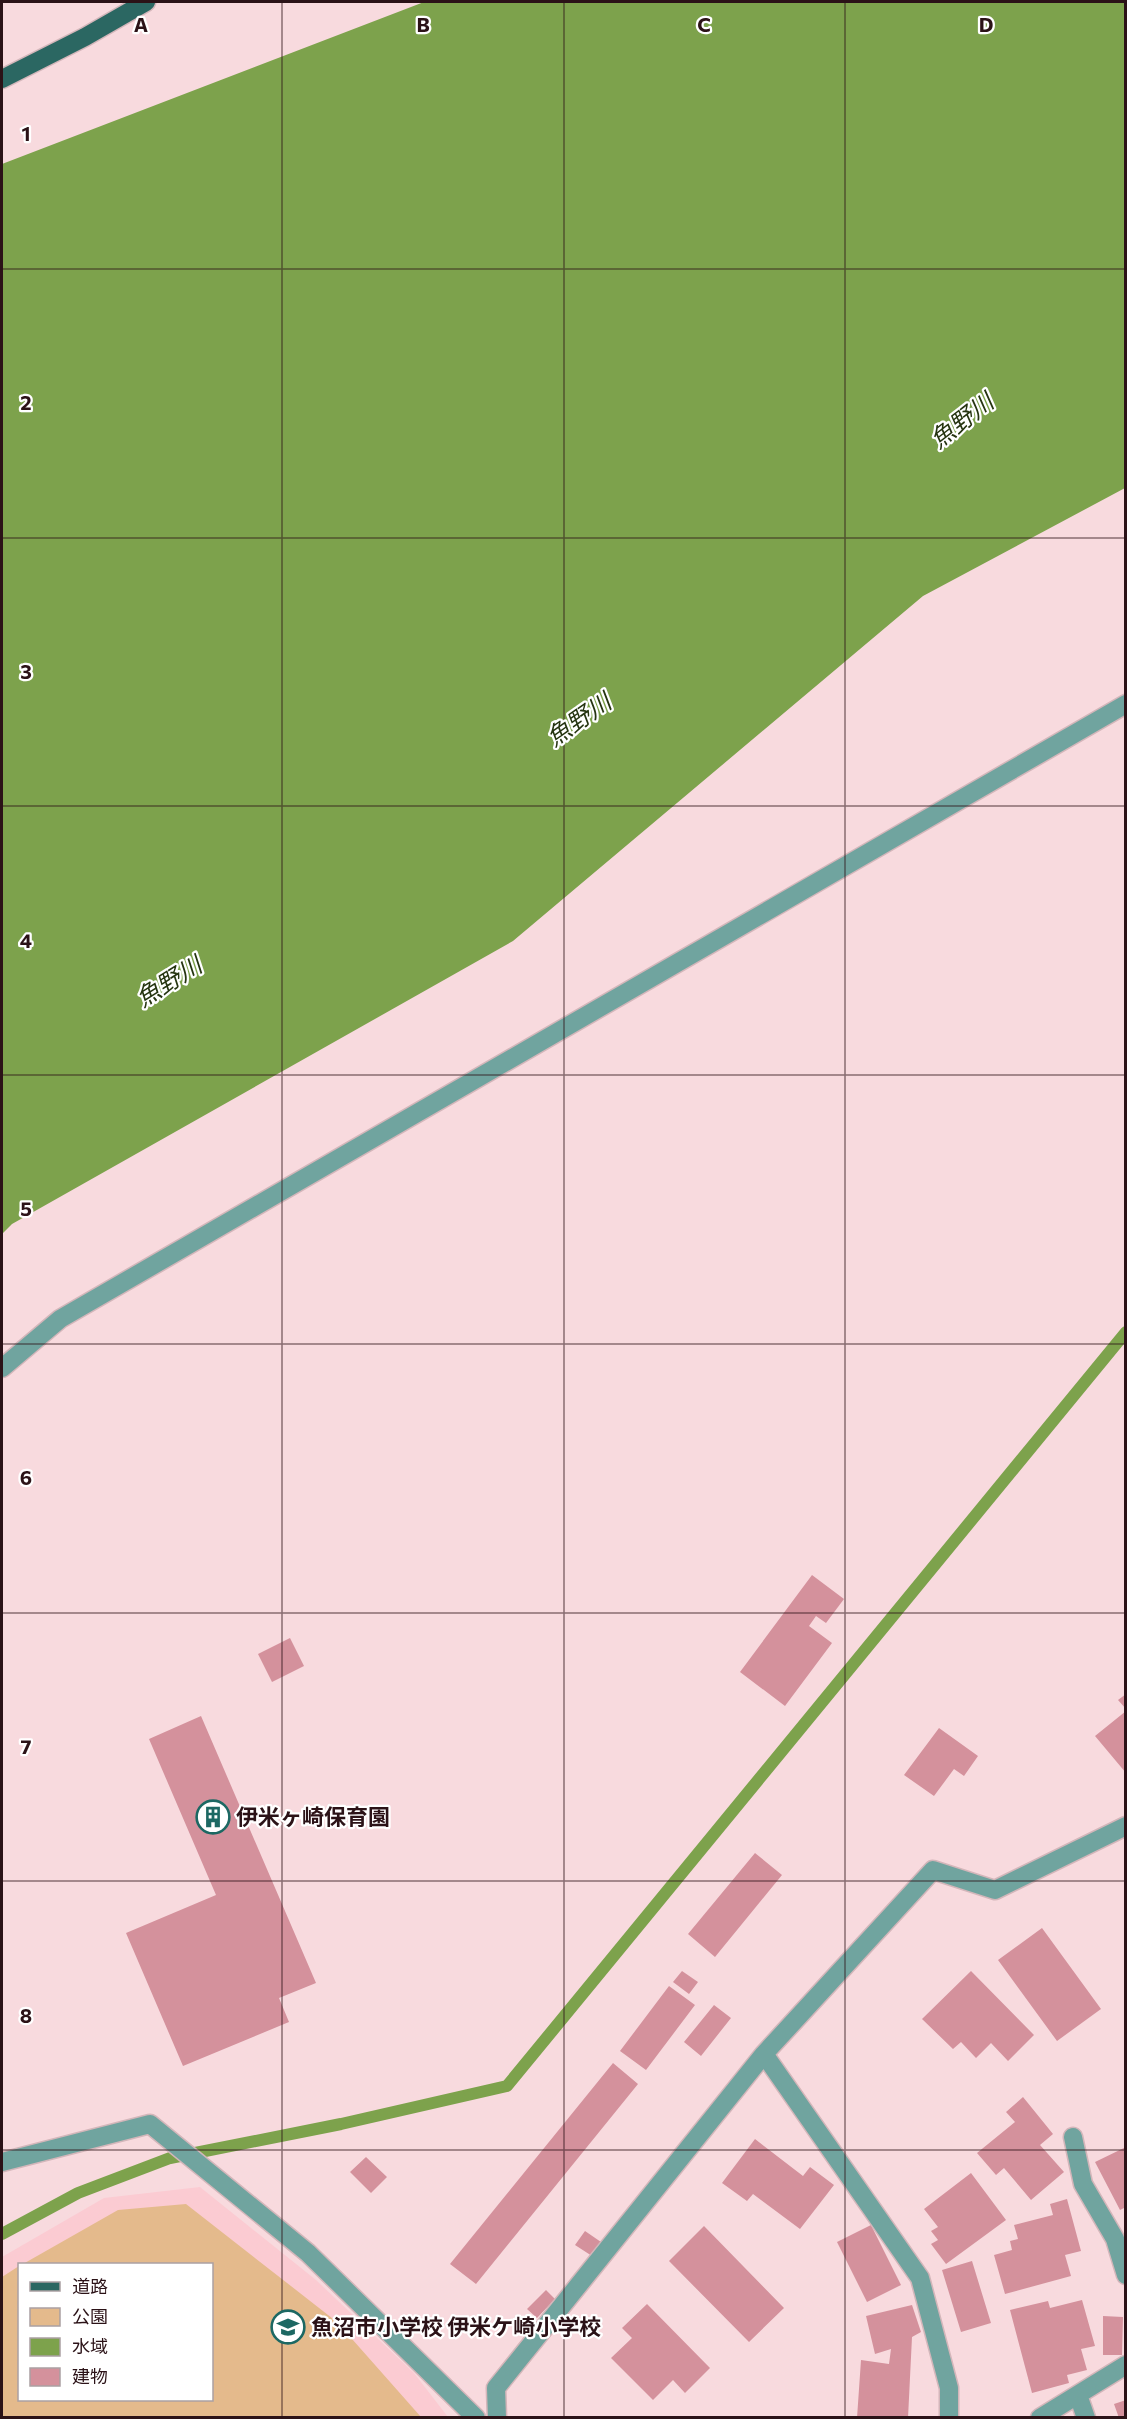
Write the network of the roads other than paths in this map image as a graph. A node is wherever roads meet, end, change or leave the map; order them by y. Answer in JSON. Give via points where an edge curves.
{"nodes":[{"id":1,"x":146,"y":2,"type":"edge"},
{"id":2,"x":2,"y":79,"type":"edge"},
{"id":3,"x":1125,"y":704,"type":"edge"},
{"id":4,"x":2,"y":1368,"type":"edge"},
{"id":5,"x":1125,"y":1826,"type":"edge"},
{"id":6,"x":764,"y":2054,"type":"junction"},
{"id":7,"x":1073,"y":2137,"type":"dead end"},
{"id":8,"x":2,"y":2162,"type":"edge"},
{"id":9,"x":1125,"y":2275,"type":"edge"},
{"id":10,"x":1125,"y":2365,"type":"edge"},
{"id":11,"x":1078,"y":2394,"type":"junction"},
{"id":12,"x":476,"y":2418,"type":"edge"},
{"id":13,"x":497,"y":2418,"type":"edge"},
{"id":14,"x":949,"y":2418,"type":"edge"},
{"id":15,"x":1040,"y":2418,"type":"edge"},
{"id":16,"x":1086,"y":2418,"type":"edge"}],
"edges":[{"from":1,"to":2,"type":"main road"},
{"from":3,"to":4,"type":"street","via":[[60,1319]]},
{"from":5,"to":6,"type":"street","via":[[995,1890],[933,1870]]},
{"from":6,"to":13,"type":"street","via":[[496,2388]]},
{"from":6,"to":14,"type":"street","via":[[920,2278],[949,2388]]},
{"from":7,"to":9,"type":"street","via":[[1083,2184],[1114,2239]]},
{"from":8,"to":12,"type":"street","via":[[150,2124],[308,2253]]},
{"from":10,"to":11,"type":"street"},
{"from":11,"to":15,"type":"street"},
{"from":11,"to":16,"type":"street"}]}
